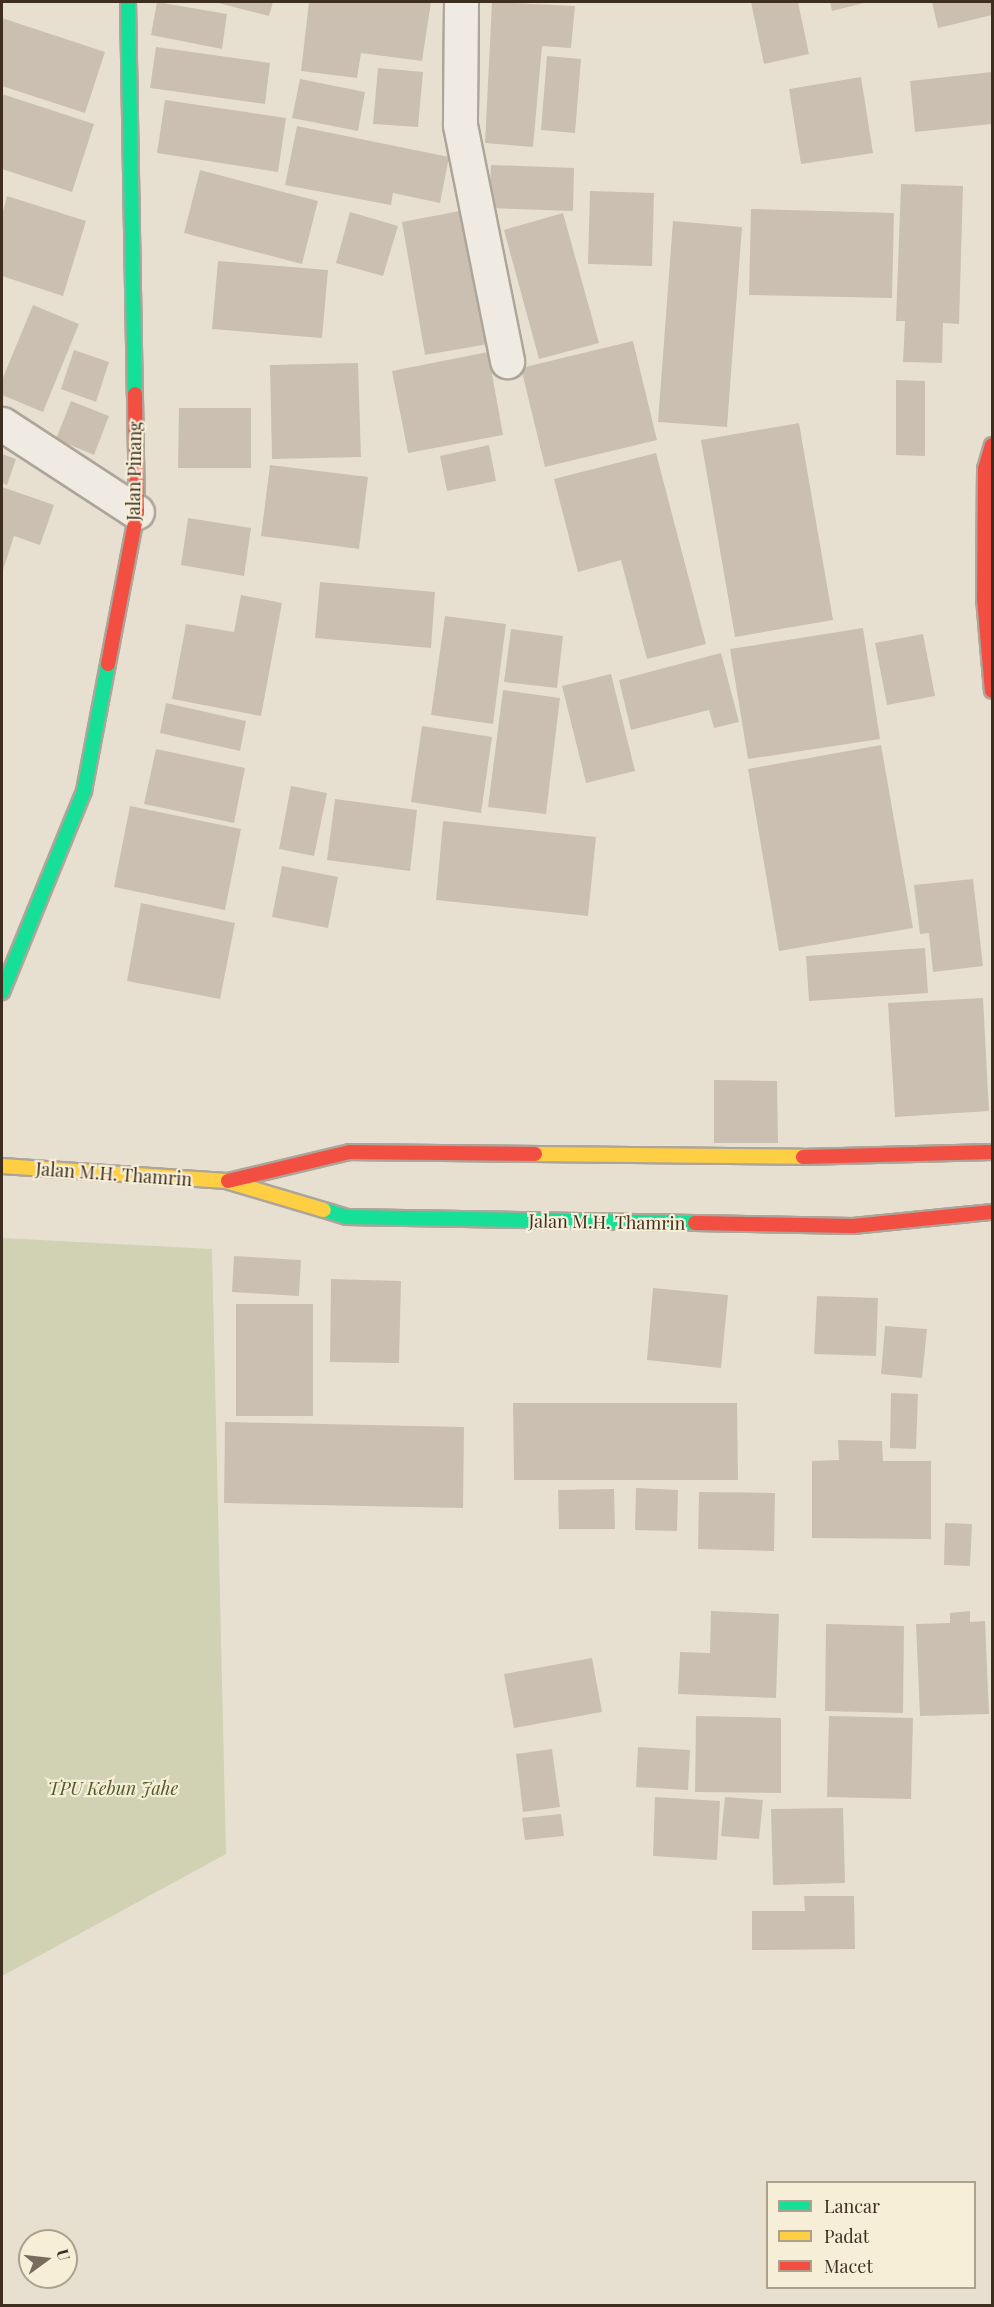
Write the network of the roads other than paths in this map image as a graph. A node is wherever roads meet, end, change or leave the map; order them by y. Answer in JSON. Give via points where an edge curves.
{"nodes":[{"id":1,"x":128,"y":2,"type":"edge"},
{"id":2,"x":461,"y":2,"type":"edge"},
{"id":3,"x":507,"y":361,"type":"dead end"},
{"id":4,"x":2,"y":424,"type":"edge"},
{"id":5,"x":993,"y":445,"type":"edge"},
{"id":6,"x":137,"y":512,"type":"junction"},
{"id":7,"x":989,"y":611,"type":"edge"},
{"id":8,"x":993,"y":691,"type":"edge"},
{"id":9,"x":2,"y":992,"type":"edge"},
{"id":10,"x":993,"y":1152,"type":"edge"},
{"id":11,"x":2,"y":1166,"type":"edge"},
{"id":12,"x":226,"y":1181,"type":"junction"},
{"id":13,"x":993,"y":1212,"type":"edge"}],
"edges":[{"from":1,"to":6,"type":"main road","name":"Jalan Pinang"},
{"from":2,"to":3,"type":"street","via":[[460,125]]},
{"from":4,"to":6,"type":"street"},
{"from":5,"to":7,"type":"main road","via":[[985,469]]},
{"from":6,"to":9,"type":"main road","name":"Jalan Pinang","via":[[84,791]]},
{"from":7,"to":8,"type":"main road"},
{"from":10,"to":12,"type":"main road","name":"Jalan M.H. Thamrin","via":[[856,1158],[350,1152]]},
{"from":11,"to":12,"type":"main road","name":"Jalan M.H. Thamrin"},
{"from":12,"to":13,"type":"main road","name":"Jalan M.H. Thamrin","via":[[347,1217],[853,1226]]}]}
